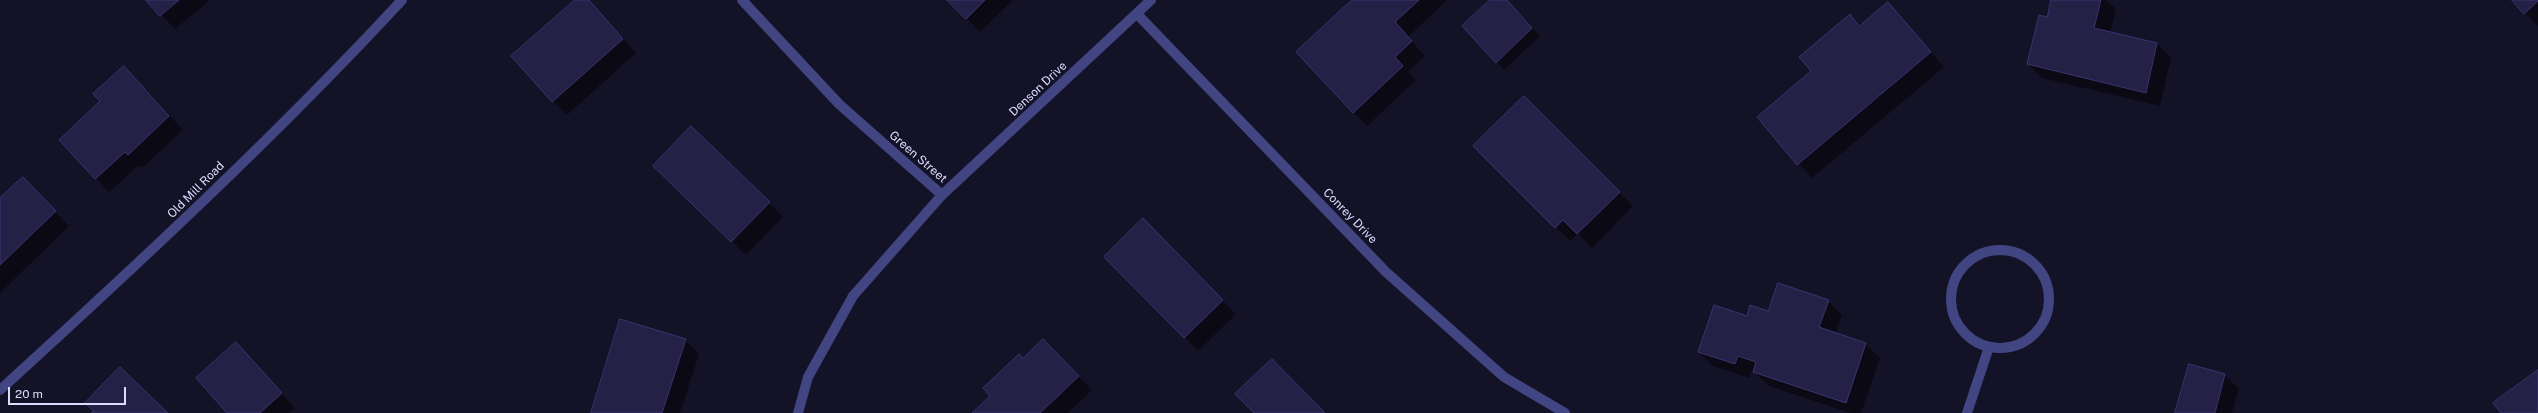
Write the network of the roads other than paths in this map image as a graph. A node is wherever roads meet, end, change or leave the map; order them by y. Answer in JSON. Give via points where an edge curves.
{"nodes":[{"id":1,"x":402,"y":0,"type":"edge"},
{"id":2,"x":742,"y":0,"type":"edge"},
{"id":3,"x":1151,"y":0,"type":"edge"},
{"id":4,"x":1136,"y":14,"type":"junction"},
{"id":5,"x":942,"y":196,"type":"junction"},
{"id":6,"x":1989,"y":347,"type":"junction"},
{"id":7,"x":0,"y":390,"type":"edge"},
{"id":8,"x":798,"y":413,"type":"edge"},
{"id":9,"x":1565,"y":413,"type":"edge"},
{"id":10,"x":1967,"y":413,"type":"edge"}],
"edges":[{"from":1,"to":7,"type":"street","name":"Old Mill Road","via":[[339,68],[164,241]]},
{"from":2,"to":5,"type":"street","name":"Green Street","via":[[839,104]]},
{"from":3,"to":4,"type":"street","name":"Denson Drive"},
{"from":4,"to":5,"type":"street","name":"Denson Drive"},
{"from":4,"to":9,"type":"street","name":"Conrey Drive","via":[[1386,272],[1504,377]]},
{"from":5,"to":8,"type":"street","name":"Green Street","via":[[853,296],[808,377]]},
{"from":6,"to":6,"type":"street","via":[[2005,348],[2022,343],[2035,333],[2044,319],[2049,303],[2047,286],[2040,271],[2029,259],[2013,252],[1998,250],[1982,253],[1969,261],[1958,273],[1952,287],[1950,302],[1954,318],[1962,331],[1974,341]]},
{"from":6,"to":10,"type":"street"}]}
